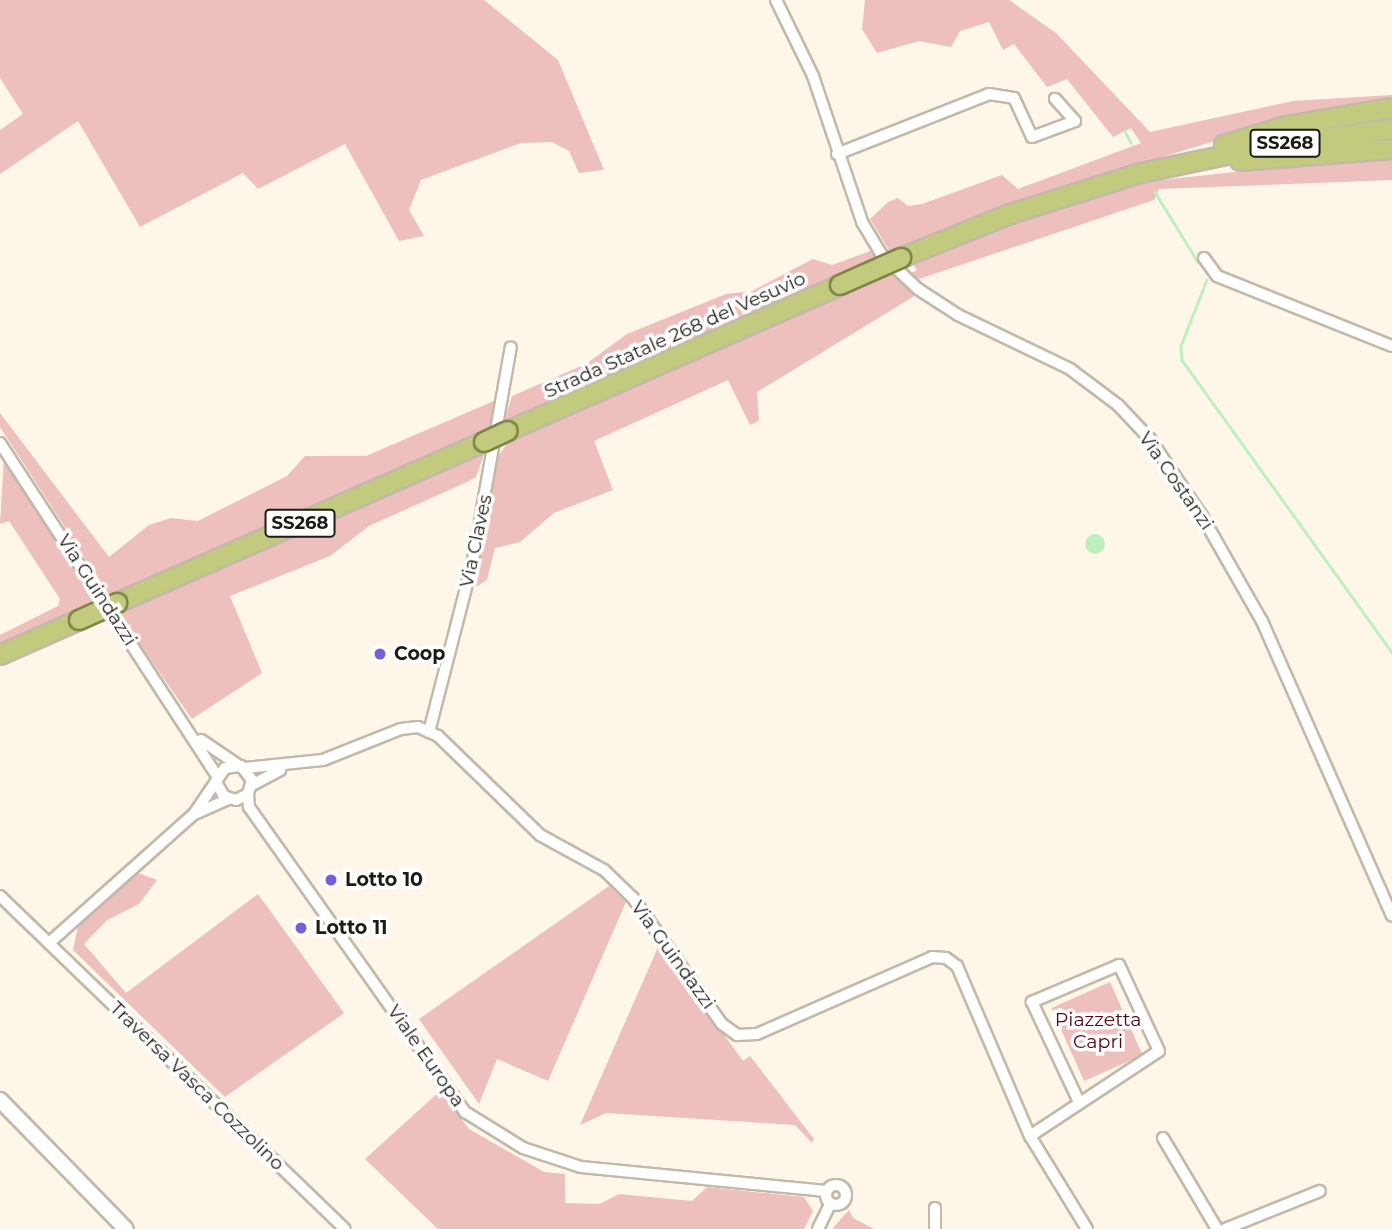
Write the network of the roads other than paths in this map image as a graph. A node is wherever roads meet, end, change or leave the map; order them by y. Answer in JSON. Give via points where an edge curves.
{"nodes":[{"id":1,"x":776,"y":0,"type":"edge"},
{"id":2,"x":1055,"y":99,"type":"dead end"},
{"id":3,"x":1392,"y":108,"type":"edge"},
{"id":4,"x":1392,"y":129,"type":"edge"},
{"id":5,"x":1392,"y":149,"type":"edge"},
{"id":6,"x":837,"y":154,"type":"junction"},
{"id":7,"x":1192,"y":161,"type":"junction"},
{"id":8,"x":1172,"y":166,"type":"junction"},
{"id":9,"x":1204,"y":258,"type":"dead end"},
{"id":10,"x":1392,"y":346,"type":"edge"},
{"id":11,"x":511,"y":347,"type":"dead end"},
{"id":12,"x":0,"y":443,"type":"edge"},
{"id":13,"x":0,"y":655,"type":"edge"},
{"id":14,"x":429,"y":732,"type":"junction"},
{"id":15,"x":196,"y":736,"type":"junction"},
{"id":16,"x":241,"y":766,"type":"junction"},
{"id":17,"x":283,"y":768,"type":"junction"},
{"id":18,"x":218,"y":781,"type":"junction"},
{"id":19,"x":250,"y":789,"type":"junction"},
{"id":20,"x":233,"y":799,"type":"junction"},
{"id":21,"x":249,"y":807,"type":"junction"},
{"id":22,"x":194,"y":814,"type":"junction"},
{"id":23,"x":0,"y":896,"type":"edge"},
{"id":24,"x":1392,"y":916,"type":"edge"},
{"id":25,"x":49,"y":943,"type":"junction"},
{"id":26,"x":0,"y":1100,"type":"edge"},
{"id":27,"x":1079,"y":1102,"type":"junction"},
{"id":28,"x":1030,"y":1136,"type":"junction"},
{"id":29,"x":1163,"y":1138,"type":"dead end"},
{"id":30,"x":826,"y":1191,"type":"junction"},
{"id":31,"x":1320,"y":1191,"type":"dead end"},
{"id":32,"x":830,"y":1204,"type":"junction"},
{"id":33,"x":935,"y":1208,"type":"dead end"},
{"id":34,"x":126,"y":1229,"type":"edge"},
{"id":35,"x":345,"y":1229,"type":"edge"},
{"id":36,"x":818,"y":1229,"type":"edge"},
{"id":37,"x":935,"y":1229,"type":"edge"},
{"id":38,"x":1087,"y":1229,"type":"edge"},
{"id":39,"x":1217,"y":1229,"type":"edge"},
{"id":40,"x":1225,"y":1229,"type":"edge"}],
"edges":[{"from":1,"to":6,"type":"street","name":"Via Costanzi","via":[[813,76]]},
{"from":2,"to":6,"type":"street","via":[[1075,121],[1032,137],[1014,98],[989,94]]},
{"from":3,"to":8,"type":"highway","via":[[1286,126]]},
{"from":4,"to":7,"type":"highway","name":"Strada Statale 268 del Vesuvio","number":"SS268"},
{"from":5,"to":7,"type":"highway"},
{"from":6,"to":24,"type":"street","name":"Via Costanzi","via":[[862,222],[881,254],[918,289],[1070,369],[1150,439],[1262,621]]},
{"from":7,"to":8,"type":"highway","name":"Strada Statale 268 del Vesuvio","number":"SS268"},
{"from":8,"to":13,"type":"highway","name":"Strada Statale 268 del Vesuvio","number":"SS268","bridge":true,"via":[[1040,204],[901,258]]},
{"from":9,"to":10,"type":"street","via":[[1217,276]]},
{"from":11,"to":14,"type":"street","name":"Via Claves","via":[[472,565]]},
{"from":12,"to":15,"type":"street","name":"Via Guindazzi"},
{"from":14,"to":17,"type":"street","via":[[401,729],[323,760]]},
{"from":14,"to":28,"type":"street","name":"Via Guindazzi","via":[[540,835],[604,870],[633,898],[722,1024],[737,1035],[757,1034],[932,957],[952,961]]},
{"from":15,"to":16,"type":"street","name":"Via Guindazzi"},
{"from":15,"to":18,"type":"street","name":"Via Guindazzi"},
{"from":16,"to":17,"type":"street"},
{"from":16,"to":18,"type":"street"},
{"from":16,"to":19,"type":"street"},
{"from":17,"to":19,"type":"street"},
{"from":18,"to":20,"type":"street","name":"Via Guindazzi"},
{"from":18,"to":22,"type":"street"},
{"from":19,"to":20,"type":"street"},
{"from":19,"to":21,"type":"street"},
{"from":20,"to":21,"type":"street"},
{"from":20,"to":22,"type":"street"},
{"from":21,"to":30,"type":"street","name":"Viale Europa","via":[[465,1112],[523,1148],[581,1167]]},
{"from":22,"to":25,"type":"street"},
{"from":23,"to":25,"type":"street","name":"Traversa Vasca Cozzolino"},
{"from":25,"to":35,"type":"street","name":"Traversa Vasca Cozzolino"},
{"from":26,"to":34,"type":"street"},
{"from":27,"to":27,"type":"street","via":[[1159,1051],[1119,965],[1032,1002]]},
{"from":27,"to":28,"type":"street"},
{"from":28,"to":38,"type":"street","name":"Via Guindazzi"},
{"from":29,"to":39,"type":"street"},
{"from":30,"to":32,"type":"street"},
{"from":30,"to":32,"type":"street","via":[[835,1184],[845,1191],[841,1204]]},
{"from":31,"to":40,"type":"street"},
{"from":32,"to":36,"type":"street"},
{"from":33,"to":37,"type":"street"}]}
